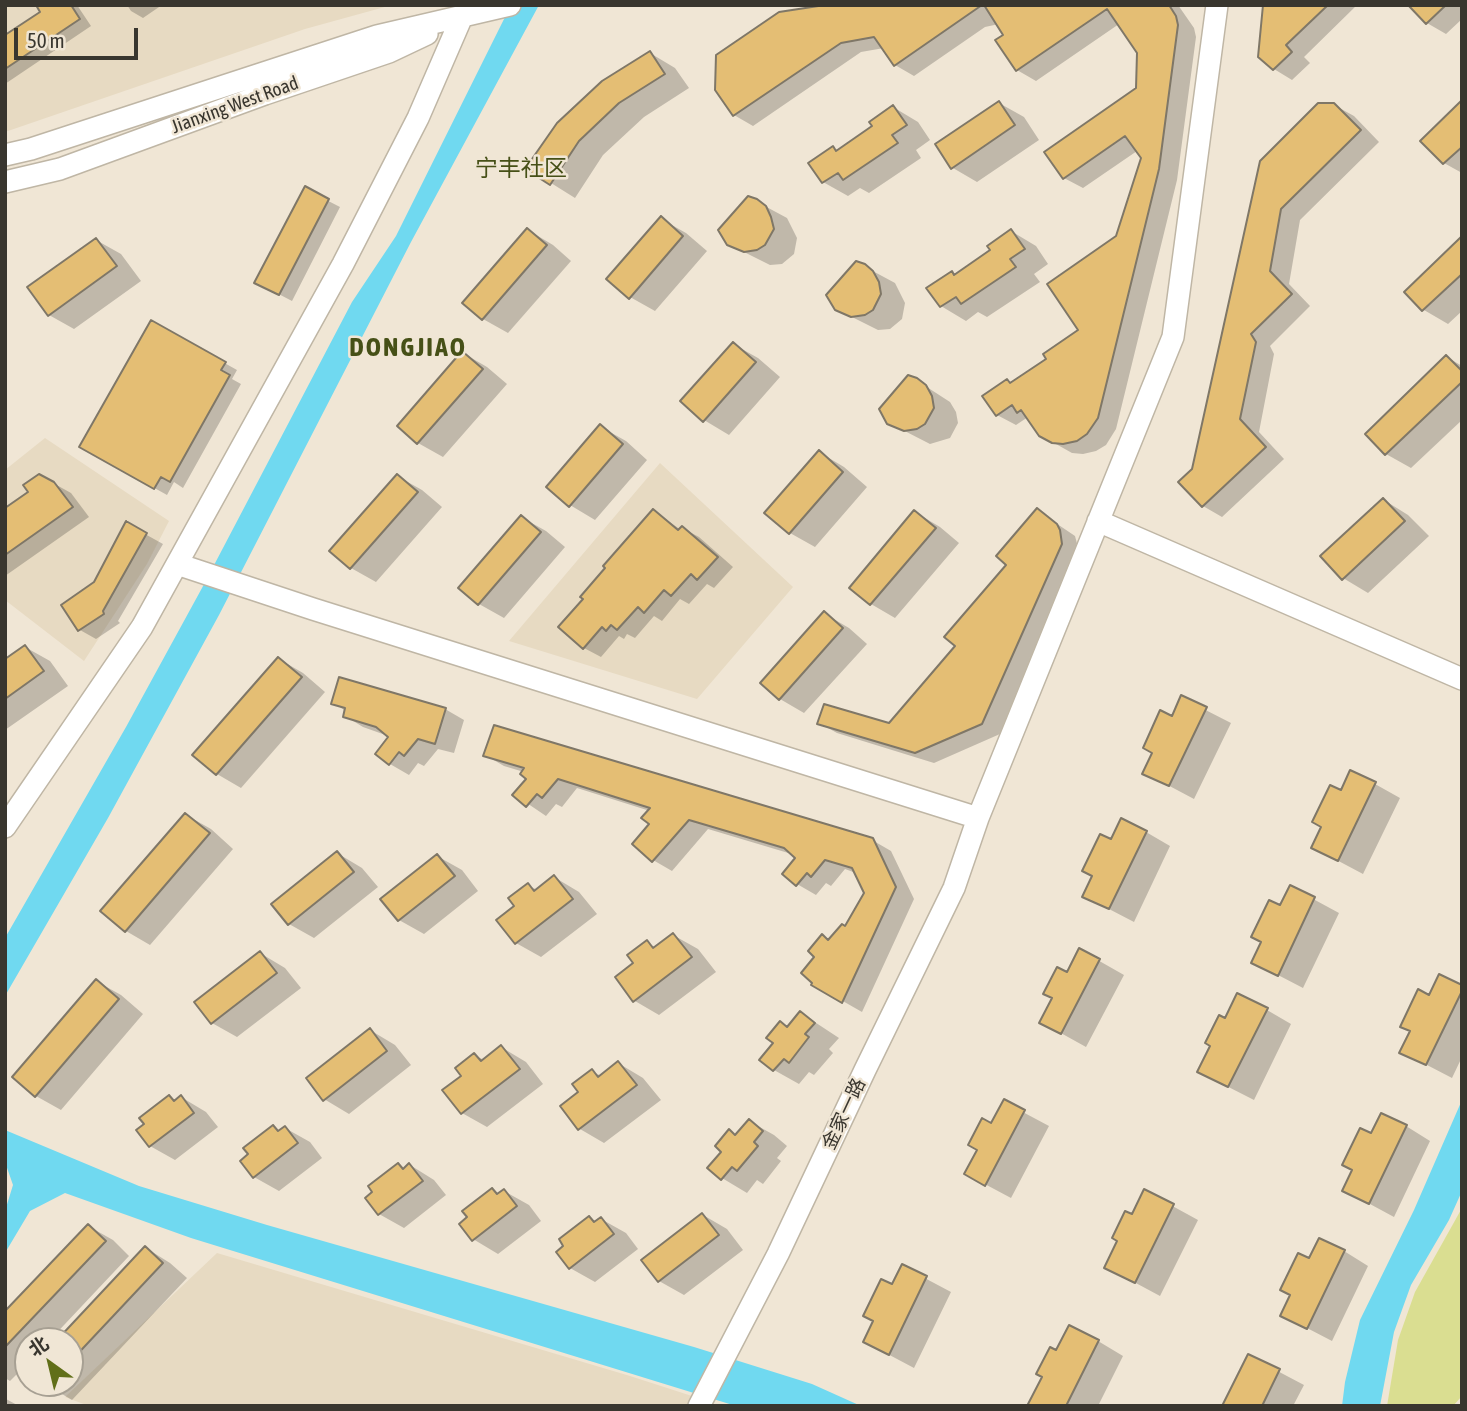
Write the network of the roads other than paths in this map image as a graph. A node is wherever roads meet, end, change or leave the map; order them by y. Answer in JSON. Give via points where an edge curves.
{"nodes":[{"id":1,"x":510,"y":5,"type":"edge"},
{"id":2,"x":1217,"y":5,"type":"edge"},
{"id":3,"x":470,"y":12,"type":"edge"},
{"id":4,"x":5,"y":155,"type":"edge"},
{"id":5,"x":5,"y":182,"type":"edge"},
{"id":6,"x":1098,"y":522,"type":"junction"},
{"id":7,"x":182,"y":566,"type":"junction"},
{"id":8,"x":1462,"y":679,"type":"edge"},
{"id":9,"x":978,"y":818,"type":"junction"},
{"id":10,"x":5,"y":827,"type":"edge"},
{"id":11,"x":699,"y":1406,"type":"edge"}],
"edges":[{"from":1,"to":3,"type":"street","name":"Jianxing West Road"},
{"from":2,"to":6,"type":"street","name":"金家一路","via":[[1173,337]]},
{"from":3,"to":4,"type":"street","name":"Jianxing West Road","via":[[377,36]]},
{"from":3,"to":5,"type":"street","name":"Jianxing West Road","via":[[389,52],[60,169]]},
{"from":3,"to":7,"type":"street","via":[[343,264]]},
{"from":6,"to":8,"type":"street"},
{"from":6,"to":9,"type":"street","name":"金家一路"},
{"from":7,"to":9,"type":"street"},
{"from":7,"to":10,"type":"street"},
{"from":9,"to":11,"type":"street","name":"金家一路","via":[[954,888],[778,1254]]}]}
